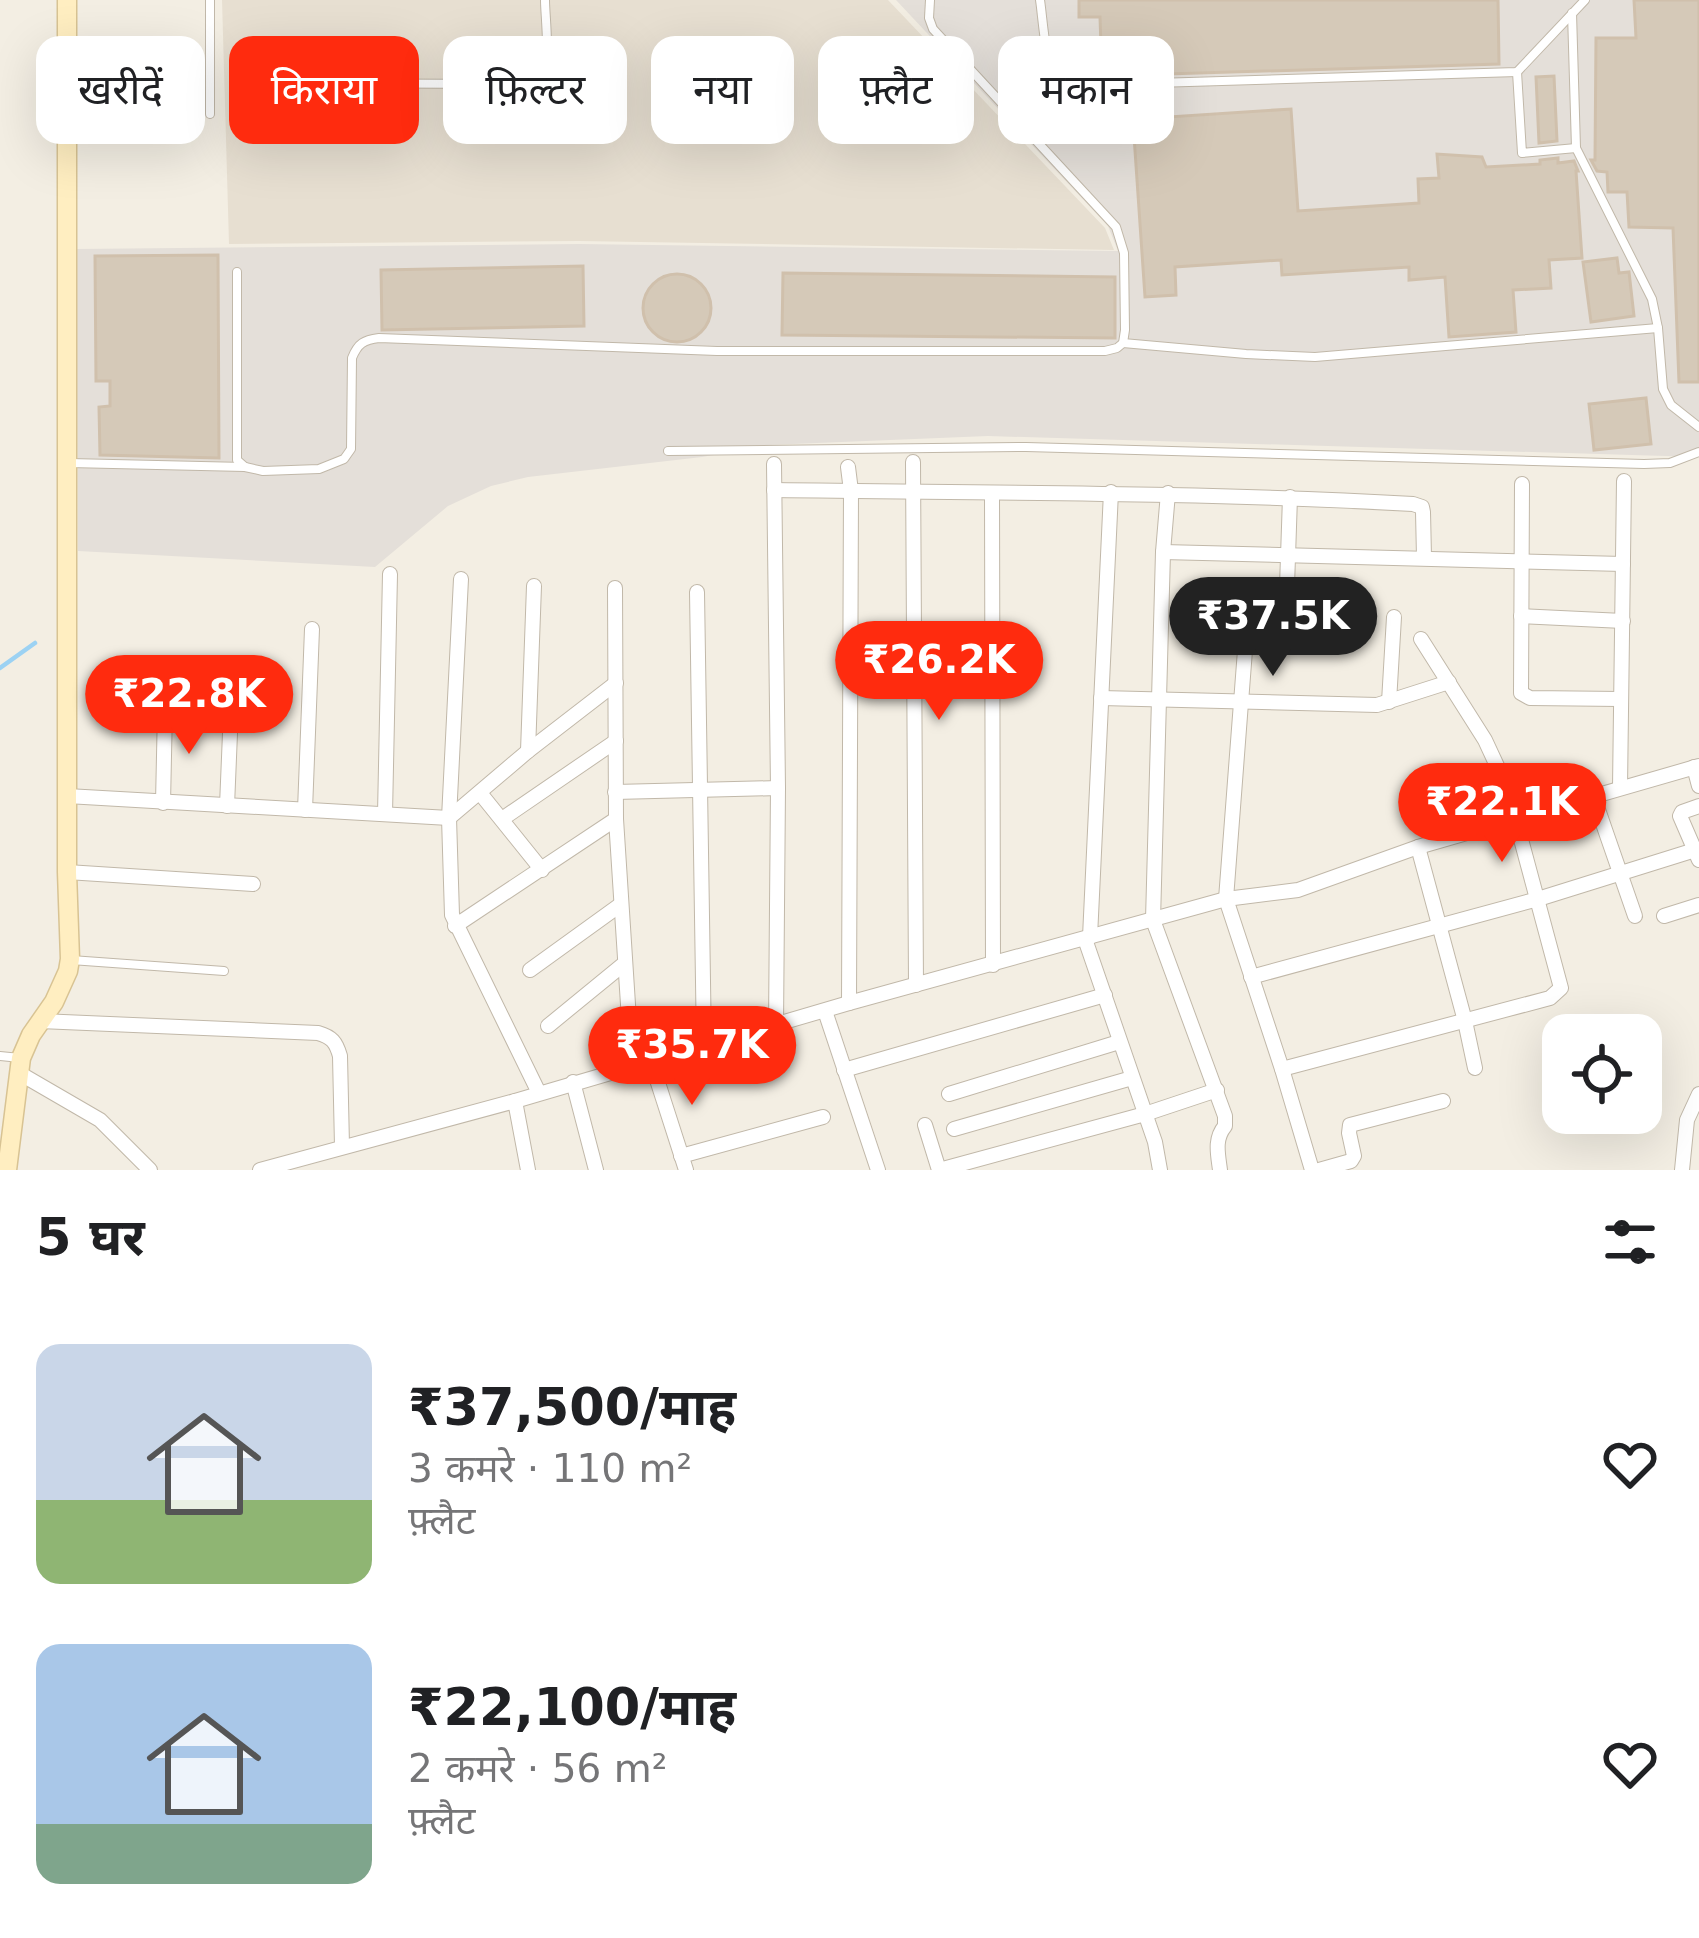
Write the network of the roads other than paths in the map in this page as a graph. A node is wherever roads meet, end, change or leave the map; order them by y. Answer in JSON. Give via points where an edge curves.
{"nodes":[{"id":1,"x":67,"y":0,"type":"edge"},
{"id":2,"x":210,"y":0,"type":"edge"},
{"id":3,"x":545,"y":0,"type":"edge"},
{"id":4,"x":930,"y":0,"type":"edge"},
{"id":5,"x":1040,"y":0,"type":"edge"},
{"id":6,"x":1585,"y":0,"type":"edge"},
{"id":7,"x":1572,"y":12,"type":"junction"},
{"id":8,"x":1517,"y":72,"type":"junction"},
{"id":9,"x":419,"y":84,"type":"edge"},
{"id":10,"x":210,"y":114,"type":"dead end"},
{"id":11,"x":1576,"y":148,"type":"junction"},
{"id":12,"x":237,"y":272,"type":"dead end"},
{"id":13,"x":1658,"y":328,"type":"junction"},
{"id":14,"x":1123,"y":343,"type":"junction"},
{"id":15,"x":1699,"y":427,"type":"edge"},
{"id":16,"x":668,"y":451,"type":"dead end"},
{"id":17,"x":1699,"y":452,"type":"edge"},
{"id":18,"x":913,"y":462,"type":"dead end"},
{"id":19,"x":68,"y":463,"type":"junction"},
{"id":20,"x":773,"y":464,"type":"dead end"},
{"id":21,"x":848,"y":466,"type":"dead end"},
{"id":22,"x":245,"y":467,"type":"junction"},
{"id":23,"x":1624,"y":481,"type":"dead end"},
{"id":24,"x":1522,"y":484,"type":"dead end"},
{"id":25,"x":774,"y":490,"type":"junction"},
{"id":26,"x":851,"y":491,"type":"junction"},
{"id":27,"x":1111,"y":492,"type":"junction"},
{"id":28,"x":914,"y":493,"type":"junction"},
{"id":29,"x":992,"y":493,"type":"junction"},
{"id":30,"x":1168,"y":494,"type":"junction"},
{"id":31,"x":1290,"y":497,"type":"junction"},
{"id":32,"x":1163,"y":552,"type":"junction"},
{"id":33,"x":1286,"y":556,"type":"junction"},
{"id":34,"x":1424,"y":557,"type":"junction"},
{"id":35,"x":1520,"y":560,"type":"junction"},
{"id":36,"x":1623,"y":564,"type":"junction"},
{"id":37,"x":390,"y":574,"type":"dead end"},
{"id":38,"x":460,"y":579,"type":"dead end"},
{"id":39,"x":534,"y":586,"type":"dead end"},
{"id":40,"x":615,"y":588,"type":"dead end"},
{"id":41,"x":697,"y":592,"type":"dead end"},
{"id":42,"x":1286,"y":616,"type":"junction"},
{"id":43,"x":1521,"y":616,"type":"junction"},
{"id":44,"x":1394,"y":617,"type":"dead end"},
{"id":45,"x":1347,"y":618,"type":"dead end"},
{"id":46,"x":1623,"y":621,"type":"junction"},
{"id":47,"x":311,"y":629,"type":"dead end"},
{"id":48,"x":1421,"y":639,"type":"dead end"},
{"id":49,"x":1449,"y":682,"type":"junction"},
{"id":50,"x":616,"y":683,"type":"junction"},
{"id":51,"x":1101,"y":698,"type":"junction"},
{"id":52,"x":1620,"y":699,"type":"junction"},
{"id":53,"x":1159,"y":701,"type":"junction"},
{"id":54,"x":1389,"y":702,"type":"junction"},
{"id":55,"x":1241,"y":704,"type":"junction"},
{"id":56,"x":165,"y":709,"type":"dead end"},
{"id":57,"x":230,"y":709,"type":"dead end"},
{"id":58,"x":616,"y":741,"type":"junction"},
{"id":59,"x":528,"y":751,"type":"junction"},
{"id":60,"x":1696,"y":766,"type":"edge"},
{"id":61,"x":1699,"y":785,"type":"edge"},
{"id":62,"x":778,"y":788,"type":"junction"},
{"id":63,"x":1620,"y":788,"type":"junction"},
{"id":64,"x":701,"y":790,"type":"junction"},
{"id":65,"x":615,"y":792,"type":"junction"},
{"id":66,"x":480,"y":794,"type":"junction"},
{"id":67,"x":67,"y":796,"type":"junction"},
{"id":68,"x":1593,"y":796,"type":"junction"},
{"id":69,"x":163,"y":803,"type":"junction"},
{"id":70,"x":227,"y":806,"type":"junction"},
{"id":71,"x":1699,"y":806,"type":"edge"},
{"id":72,"x":304,"y":810,"type":"junction"},
{"id":73,"x":385,"y":814,"type":"junction"},
{"id":74,"x":449,"y":818,"type":"junction"},
{"id":75,"x":1515,"y":818,"type":"junction"},
{"id":76,"x":502,"y":819,"type":"junction"},
{"id":77,"x":616,"y":819,"type":"junction"},
{"id":78,"x":1418,"y":847,"type":"junction"},
{"id":79,"x":1697,"y":855,"type":"edge"},
{"id":80,"x":542,"y":870,"type":"junction"},
{"id":81,"x":67,"y":872,"type":"junction"},
{"id":82,"x":1619,"y":875,"type":"junction"},
{"id":83,"x":253,"y":884,"type":"dead end"},
{"id":84,"x":1226,"y":899,"type":"junction"},
{"id":85,"x":1538,"y":899,"type":"junction"},
{"id":86,"x":620,"y":905,"type":"junction"},
{"id":87,"x":1699,"y":905,"type":"edge"},
{"id":88,"x":1635,"y":916,"type":"dead end"},
{"id":89,"x":1664,"y":916,"type":"dead end"},
{"id":90,"x":1153,"y":920,"type":"junction"},
{"id":91,"x":455,"y":926,"type":"junction"},
{"id":92,"x":1440,"y":927,"type":"junction"},
{"id":93,"x":1087,"y":938,"type":"junction"},
{"id":94,"x":70,"y":959,"type":"junction"},
{"id":95,"x":625,"y":963,"type":"junction"},
{"id":96,"x":993,"y":965,"type":"junction"},
{"id":97,"x":530,"y":970,"type":"dead end"},
{"id":98,"x":224,"y":971,"type":"dead end"},
{"id":99,"x":1251,"y":977,"type":"junction"},
{"id":100,"x":916,"y":985,"type":"junction"},
{"id":101,"x":1105,"y":995,"type":"junction"},
{"id":102,"x":849,"y":1003,"type":"junction"},
{"id":103,"x":825,"y":1011,"type":"junction"},
{"id":104,"x":40,"y":1021,"type":"junction"},
{"id":105,"x":1465,"y":1021,"type":"junction"},
{"id":106,"x":548,"y":1026,"type":"dead end"},
{"id":107,"x":776,"y":1026,"type":"junction"},
{"id":108,"x":1119,"y":1042,"type":"junction"},
{"id":109,"x":704,"y":1046,"type":"junction"},
{"id":110,"x":0,"y":1057,"type":"edge"},
{"id":111,"x":650,"y":1061,"type":"junction"},
{"id":112,"x":20,"y":1065,"type":"junction"},
{"id":113,"x":632,"y":1066,"type":"junction"},
{"id":114,"x":1474,"y":1067,"type":"dead end"},
{"id":115,"x":1282,"y":1069,"type":"junction"},
{"id":116,"x":844,"y":1070,"type":"junction"},
{"id":117,"x":1132,"y":1078,"type":"junction"},
{"id":118,"x":573,"y":1082,"type":"junction"},
{"id":119,"x":1217,"y":1090,"type":"junction"},
{"id":120,"x":538,"y":1093,"type":"junction"},
{"id":121,"x":950,"y":1094,"type":"dead end"},
{"id":122,"x":1699,"y":1094,"type":"edge"},
{"id":123,"x":515,"y":1100,"type":"junction"},
{"id":124,"x":1443,"y":1101,"type":"dead end"},
{"id":125,"x":1145,"y":1114,"type":"junction"},
{"id":126,"x":823,"y":1117,"type":"dead end"},
{"id":127,"x":925,"y":1125,"type":"dead end"},
{"id":128,"x":954,"y":1129,"type":"dead end"},
{"id":129,"x":337,"y":1147,"type":"junction"},
{"id":130,"x":684,"y":1163,"type":"edge"},
{"id":131,"x":8,"y":1170,"type":"edge"},
{"id":132,"x":151,"y":1170,"type":"edge"},
{"id":133,"x":260,"y":1170,"type":"edge"},
{"id":134,"x":333,"y":1170,"type":"edge"},
{"id":135,"x":528,"y":1170,"type":"edge"},
{"id":136,"x":596,"y":1170,"type":"edge"},
{"id":137,"x":878,"y":1170,"type":"edge"},
{"id":138,"x":1160,"y":1170,"type":"edge"},
{"id":139,"x":1220,"y":1170,"type":"edge"},
{"id":140,"x":1315,"y":1170,"type":"edge"},
{"id":141,"x":1682,"y":1170,"type":"edge"}],
"edges":[{"from":1,"to":19,"type":"street"},
{"from":2,"to":10,"type":"lane"},
{"from":3,"to":9,"type":"lane","via":[[541,75],[514,84]]},
{"from":4,"to":14,"type":"lane","via":[[933,29],[1116,227],[1124,253]]},
{"from":5,"to":8,"type":"lane","via":[[1050,66],[1068,84]]},
{"from":6,"to":7,"type":"lane"},
{"from":7,"to":8,"type":"lane"},
{"from":7,"to":11,"type":"lane"},
{"from":8,"to":11,"type":"lane","via":[[1522,153]]},
{"from":11,"to":13,"type":"lane","via":[[1652,299]]},
{"from":12,"to":22,"type":"lane","via":[[237,448]]},
{"from":13,"to":14,"type":"lane","via":[[1316,357]]},
{"from":13,"to":15,"type":"lane","via":[[1664,389]]},
{"from":14,"to":22,"type":"lane","via":[[1105,351],[832,352],[379,338],[356,346],[352,358],[351,449],[344,459],[319,469]]},
{"from":16,"to":17,"type":"lane","via":[[1026,447],[1644,464]]},
{"from":18,"to":28,"type":"street"},
{"from":19,"to":22,"type":"lane"},
{"from":19,"to":67,"type":"street"},
{"from":20,"to":25,"type":"street"},
{"from":21,"to":26,"type":"street"},
{"from":23,"to":36,"type":"street"},
{"from":24,"to":35,"type":"street"},
{"from":25,"to":26,"type":"street"},
{"from":25,"to":62,"type":"street"},
{"from":26,"to":28,"type":"street"},
{"from":26,"to":102,"type":"street"},
{"from":27,"to":29,"type":"street"},
{"from":27,"to":30,"type":"street"},
{"from":27,"to":51,"type":"street"},
{"from":28,"to":29,"type":"street"},
{"from":28,"to":100,"type":"street"},
{"from":29,"to":96,"type":"street"},
{"from":30,"to":31,"type":"street"},
{"from":30,"to":32,"type":"street"},
{"from":31,"to":33,"type":"street"},
{"from":31,"to":34,"type":"street","via":[[1418,505]]},
{"from":32,"to":33,"type":"street"},
{"from":32,"to":53,"type":"street"},
{"from":33,"to":34,"type":"street"},
{"from":33,"to":42,"type":"street"},
{"from":34,"to":35,"type":"street"},
{"from":35,"to":36,"type":"street"},
{"from":35,"to":43,"type":"street"},
{"from":36,"to":46,"type":"street"},
{"from":37,"to":73,"type":"street"},
{"from":38,"to":74,"type":"street"},
{"from":39,"to":59,"type":"street"},
{"from":40,"to":50,"type":"street"},
{"from":41,"to":64,"type":"street"},
{"from":42,"to":45,"type":"street"},
{"from":42,"to":55,"type":"street","via":[[1247,624]]},
{"from":43,"to":46,"type":"street"},
{"from":43,"to":52,"type":"street","via":[[1523,697]]},
{"from":44,"to":54,"type":"street"},
{"from":46,"to":52,"type":"street"},
{"from":47,"to":72,"type":"street"},
{"from":48,"to":49,"type":"street"},
{"from":49,"to":54,"type":"street"},
{"from":49,"to":75,"type":"street","via":[[1492,754]]},
{"from":50,"to":58,"type":"street"},
{"from":50,"to":59,"type":"street"},
{"from":51,"to":53,"type":"street"},
{"from":51,"to":93,"type":"street"},
{"from":52,"to":63,"type":"street"},
{"from":53,"to":55,"type":"street"},
{"from":53,"to":90,"type":"street"},
{"from":54,"to":55,"type":"street"},
{"from":55,"to":84,"type":"street"},
{"from":56,"to":69,"type":"street"},
{"from":57,"to":70,"type":"street"},
{"from":58,"to":65,"type":"street"},
{"from":58,"to":76,"type":"street"},
{"from":59,"to":66,"type":"street"},
{"from":60,"to":61,"type":"street"},
{"from":60,"to":63,"type":"street"},
{"from":62,"to":64,"type":"street"},
{"from":62,"to":107,"type":"street"},
{"from":63,"to":68,"type":"street"},
{"from":64,"to":65,"type":"street"},
{"from":64,"to":109,"type":"street"},
{"from":65,"to":77,"type":"street"},
{"from":66,"to":74,"type":"street"},
{"from":66,"to":76,"type":"street"},
{"from":67,"to":69,"type":"street"},
{"from":67,"to":81,"type":"street"},
{"from":68,"to":75,"type":"street"},
{"from":68,"to":82,"type":"street"},
{"from":69,"to":70,"type":"street"},
{"from":70,"to":72,"type":"street"},
{"from":71,"to":79,"type":"street","via":[[1680,816]]},
{"from":72,"to":73,"type":"street"},
{"from":73,"to":74,"type":"street"},
{"from":74,"to":91,"type":"street"},
{"from":75,"to":78,"type":"street"},
{"from":75,"to":85,"type":"street"},
{"from":76,"to":80,"type":"street"},
{"from":77,"to":80,"type":"street"},
{"from":77,"to":86,"type":"street"},
{"from":78,"to":84,"type":"street","via":[[1298,890]]},
{"from":78,"to":92,"type":"street"},
{"from":79,"to":82,"type":"street"},
{"from":80,"to":91,"type":"street"},
{"from":81,"to":83,"type":"street"},
{"from":81,"to":94,"type":"street"},
{"from":82,"to":85,"type":"street"},
{"from":82,"to":88,"type":"street"},
{"from":84,"to":90,"type":"street"},
{"from":84,"to":99,"type":"street"},
{"from":85,"to":92,"type":"street"},
{"from":85,"to":105,"type":"street","via":[[1561,988]]},
{"from":86,"to":95,"type":"street"},
{"from":86,"to":97,"type":"street"},
{"from":87,"to":89,"type":"street"},
{"from":90,"to":93,"type":"street"},
{"from":90,"to":119,"type":"street"},
{"from":91,"to":120,"type":"street"},
{"from":92,"to":99,"type":"street"},
{"from":92,"to":105,"type":"street"},
{"from":93,"to":96,"type":"street"},
{"from":93,"to":101,"type":"street"},
{"from":94,"to":98,"type":"lane"},
{"from":94,"to":104,"type":"street"},
{"from":95,"to":106,"type":"street"},
{"from":95,"to":113,"type":"street"},
{"from":96,"to":100,"type":"street"},
{"from":99,"to":115,"type":"street"},
{"from":100,"to":102,"type":"street"},
{"from":101,"to":108,"type":"street"},
{"from":101,"to":116,"type":"street"},
{"from":102,"to":103,"type":"street"},
{"from":103,"to":107,"type":"street"},
{"from":103,"to":116,"type":"street"},
{"from":104,"to":112,"type":"street"},
{"from":104,"to":129,"type":"street","via":[[329,1036],[340,1056]]},
{"from":105,"to":114,"type":"street"},
{"from":105,"to":115,"type":"street"},
{"from":107,"to":109,"type":"street"},
{"from":108,"to":117,"type":"street"},
{"from":108,"to":121,"type":"street"},
{"from":109,"to":111,"type":"street"},
{"from":110,"to":112,"type":"lane"},
{"from":111,"to":113,"type":"street"},
{"from":111,"to":130,"type":"street"},
{"from":112,"to":131,"type":"street"},
{"from":112,"to":132,"type":"street","via":[[100,1120]]},
{"from":113,"to":118,"type":"street"},
{"from":115,"to":140,"type":"street"},
{"from":116,"to":137,"type":"street"},
{"from":117,"to":125,"type":"street"},
{"from":117,"to":128,"type":"street"},
{"from":118,"to":120,"type":"street"},
{"from":118,"to":136,"type":"street"},
{"from":119,"to":125,"type":"street"},
{"from":119,"to":139,"type":"street","via":[[1226,1120],[1217,1142]]},
{"from":120,"to":123,"type":"street"},
{"from":122,"to":141,"type":"street","via":[[1687,1120]]},
{"from":123,"to":129,"type":"street"},
{"from":123,"to":135,"type":"street"},
{"from":124,"to":140,"type":"street","via":[[1349,1125],[1352,1161]]},
{"from":125,"to":127,"type":"street","via":[[939,1170]]},
{"from":125,"to":138,"type":"street"},
{"from":126,"to":130,"type":"street"},
{"from":129,"to":133,"type":"street"},
{"from":129,"to":134,"type":"street"}]}
